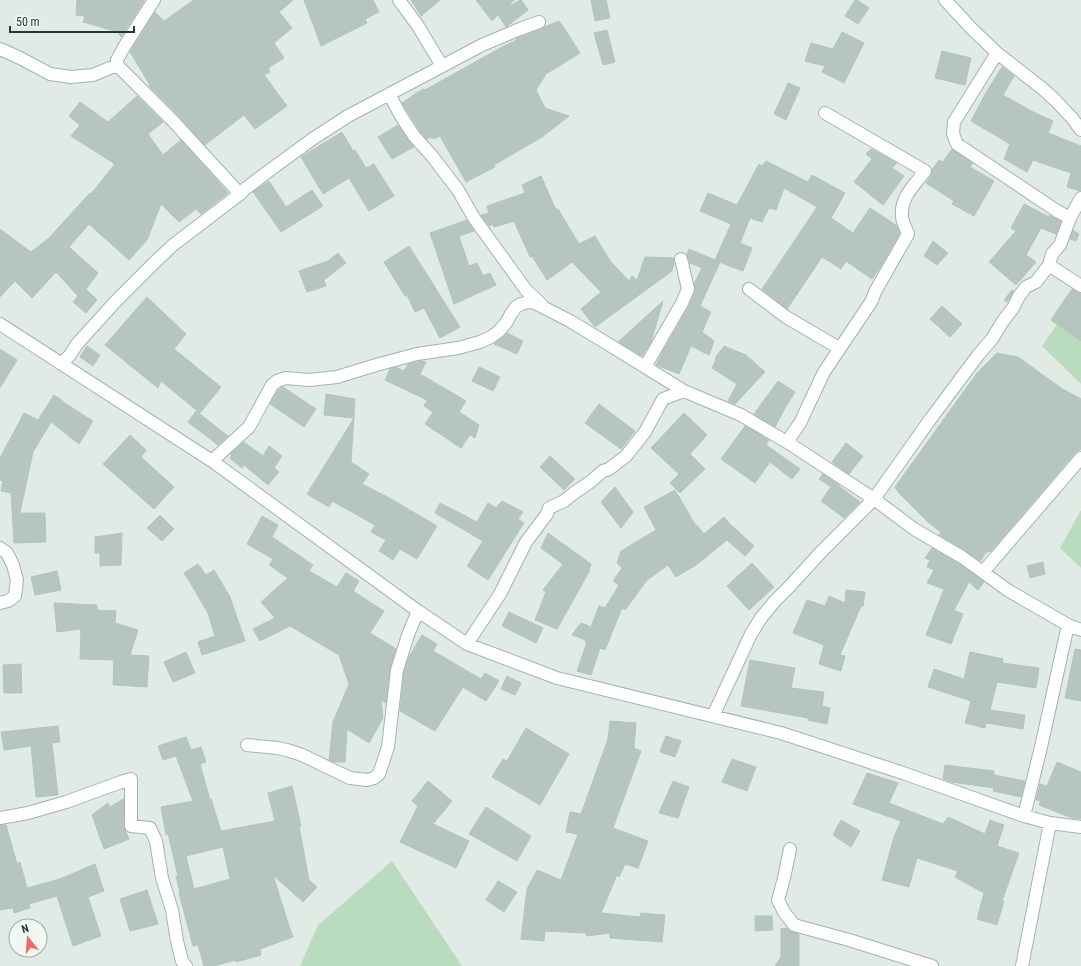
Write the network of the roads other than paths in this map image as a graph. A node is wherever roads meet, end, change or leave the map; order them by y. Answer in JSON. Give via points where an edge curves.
{"nodes":[{"id":1,"x":154,"y":0,"type":"edge"},
{"id":2,"x":399,"y":0,"type":"edge"},
{"id":3,"x":945,"y":0,"type":"edge"},
{"id":4,"x":539,"y":22,"type":"dead end"},
{"id":5,"x":0,"y":49,"type":"edge"},
{"id":6,"x":996,"y":53,"type":"junction"},
{"id":7,"x":117,"y":65,"type":"junction"},
{"id":8,"x":442,"y":66,"type":"junction"},
{"id":9,"x":389,"y":94,"type":"junction"},
{"id":10,"x":825,"y":113,"type":"dead end"},
{"id":11,"x":1081,"y":130,"type":"edge"},
{"id":12,"x":240,"y":194,"type":"junction"},
{"id":13,"x":1081,"y":198,"type":"edge"},
{"id":14,"x":1070,"y":218,"type":"junction"},
{"id":15,"x":681,"y":259,"type":"dead end"},
{"id":16,"x":1049,"y":265,"type":"junction"},
{"id":17,"x":1081,"y":286,"type":"edge"},
{"id":18,"x":749,"y":289,"type":"dead end"},
{"id":19,"x":545,"y":308,"type":"junction"},
{"id":20,"x":0,"y":324,"type":"edge"},
{"id":21,"x":840,"y":348,"type":"junction"},
{"id":22,"x":62,"y":364,"type":"junction"},
{"id":23,"x":645,"y":367,"type":"junction"},
{"id":24,"x":684,"y":391,"type":"junction"},
{"id":25,"x":787,"y":442,"type":"junction"},
{"id":26,"x":1081,"y":458,"type":"edge"},
{"id":27,"x":212,"y":461,"type":"junction"},
{"id":28,"x":874,"y":499,"type":"junction"},
{"id":29,"x":0,"y":548,"type":"edge"},
{"id":30,"x":983,"y":572,"type":"junction"},
{"id":31,"x":0,"y":603,"type":"edge"},
{"id":32,"x":418,"y":611,"type":"junction"},
{"id":33,"x":1068,"y":625,"type":"junction"},
{"id":34,"x":1081,"y":630,"type":"edge"},
{"id":35,"x":468,"y":644,"type":"junction"},
{"id":36,"x":713,"y":716,"type":"junction"},
{"id":37,"x":247,"y":745,"type":"dead end"},
{"id":38,"x":1024,"y":816,"type":"junction"},
{"id":39,"x":0,"y":818,"type":"edge"},
{"id":40,"x":1050,"y":824,"type":"junction"},
{"id":41,"x":1081,"y":826,"type":"edge"},
{"id":42,"x":790,"y":849,"type":"dead end"},
{"id":43,"x":186,"y":966,"type":"edge"},
{"id":44,"x":932,"y":966,"type":"edge"},
{"id":45,"x":1022,"y":966,"type":"edge"}],
"edges":[{"from":1,"to":7,"type":"street","via":[[120,53]]},
{"from":2,"to":8,"type":"street"},
{"from":3,"to":6,"type":"street"},
{"from":4,"to":8,"type":"street","via":[[482,45]]},
{"from":5,"to":7,"type":"street","via":[[50,74],[71,77],[93,75]]},
{"from":6,"to":11,"type":"street","via":[[1055,100]]},
{"from":6,"to":14,"type":"street","via":[[954,122],[953,134],[957,144]]},
{"from":7,"to":12,"type":"street"},
{"from":8,"to":9,"type":"street"},
{"from":9,"to":12,"type":"street","via":[[314,138]]},
{"from":9,"to":19,"type":"street","via":[[414,136],[458,190],[474,218],[526,290]]},
{"from":10,"to":21,"type":"street","via":[[925,171],[903,203],[902,216],[908,234],[871,302]]},
{"from":12,"to":22,"type":"street","via":[[173,245],[116,301]]},
{"from":13,"to":14,"type":"street"},
{"from":14,"to":16,"type":"street"},
{"from":15,"to":23,"type":"street","via":[[688,289]]},
{"from":16,"to":17,"type":"street"},
{"from":16,"to":28,"type":"street","via":[[1036,282],[1026,287],[1019,296],[992,339],[929,421]]},
{"from":18,"to":21,"type":"street","via":[[786,317]]},
{"from":19,"to":23,"type":"street"},
{"from":19,"to":27,"type":"street","via":[[529,302],[520,304],[499,331],[470,345],[417,354],[337,377],[310,380],[286,378],[277,381],[272,385],[249,427]]},
{"from":20,"to":22,"type":"street"},
{"from":21,"to":25,"type":"street","via":[[824,372],[800,423]]},
{"from":22,"to":27,"type":"street"},
{"from":23,"to":24,"type":"street"},
{"from":24,"to":25,"type":"street","via":[[742,415]]},
{"from":24,"to":35,"type":"street","via":[[663,399],[645,432],[626,456],[564,501],[549,508],[526,542],[500,594]]},
{"from":25,"to":28,"type":"street"},
{"from":26,"to":30,"type":"street"},
{"from":27,"to":32,"type":"street"},
{"from":28,"to":30,"type":"street","via":[[914,529]]},
{"from":28,"to":36,"type":"street","via":[[761,618],[744,646]]},
{"from":29,"to":31,"type":"street","via":[[7,553],[17,580],[15,596]]},
{"from":30,"to":33,"type":"street","via":[[1009,591]]},
{"from":32,"to":35,"type":"street"},
{"from":32,"to":37,"type":"street","via":[[397,670],[388,747],[379,774],[374,778],[350,778],[302,755],[277,748]]},
{"from":33,"to":34,"type":"street"},
{"from":33,"to":38,"type":"street"},
{"from":35,"to":36,"type":"street","via":[[557,678]]},
{"from":36,"to":38,"type":"street","via":[[781,733]]},
{"from":38,"to":40,"type":"street"},
{"from":39,"to":43,"type":"street","via":[[66,802],[131,779],[130,826],[150,828],[156,841],[177,941],[182,961]]},
{"from":40,"to":41,"type":"street"},
{"from":40,"to":45,"type":"street"},
{"from":42,"to":44,"type":"street","via":[[778,900],[794,925]]}]}
